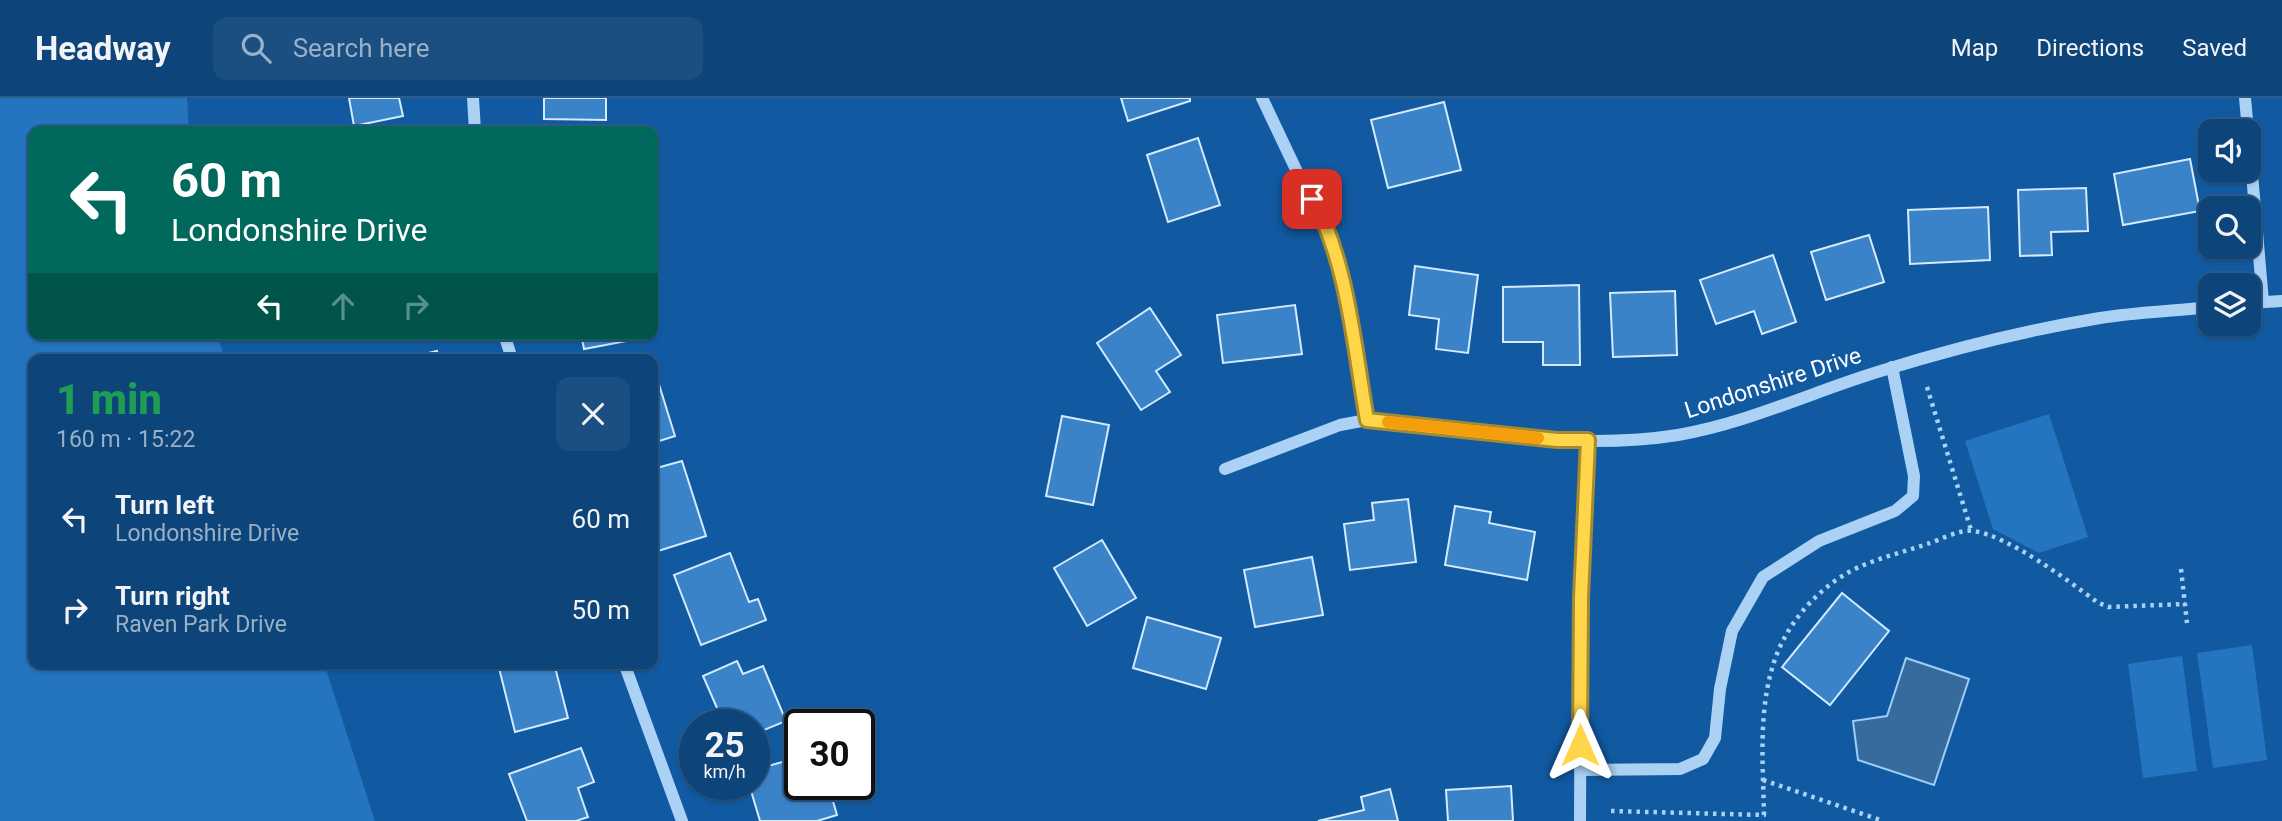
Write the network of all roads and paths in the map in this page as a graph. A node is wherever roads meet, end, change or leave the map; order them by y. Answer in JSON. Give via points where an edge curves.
{"nodes":[{"id":1,"x":473,"y":98,"type":"edge"},
{"id":2,"x":1262,"y":98,"type":"edge"},
{"id":3,"x":2245,"y":98,"type":"edge"},
{"id":4,"x":2247,"y":119,"type":"edge"},
{"id":5,"x":475,"y":126,"type":"edge"},
{"id":6,"x":2253,"y":182,"type":"edge"},
{"id":7,"x":2282,"y":301,"type":"edge"},
{"id":8,"x":2263,"y":302,"type":"joint"},
{"id":9,"x":2198,"y":308,"type":"edge"},
{"id":10,"x":1892,"y":367,"type":"junction"},
{"id":11,"x":1927,"y":387,"type":"dead end"},
{"id":12,"x":1367,"y":420,"type":"junction"},
{"id":13,"x":1588,"y":440,"type":"junction"},
{"id":14,"x":1225,"y":469,"type":"dead end"},
{"id":15,"x":1971,"y":530,"type":"junction"},
{"id":16,"x":2180,"y":569,"type":"dead end"},
{"id":17,"x":2185,"y":604,"type":"junction"},
{"id":18,"x":2187,"y":623,"type":"dead end"},
{"id":19,"x":626,"y":669,"type":"edge"},
{"id":20,"x":1580,"y":769,"type":"junction"},
{"id":21,"x":1763,"y":780,"type":"junction"},
{"id":22,"x":1611,"y":811,"type":"dead end"},
{"id":23,"x":682,"y":821,"type":"edge"},
{"id":24,"x":1580,"y":821,"type":"edge"},
{"id":25,"x":1884,"y":821,"type":"edge"}],
"edges":[{"from":1,"to":5,"type":"street"},
{"from":2,"to":12,"type":"street","via":[[1325,219],[1338,260]]},
{"from":3,"to":4,"type":"street"},
{"from":6,"to":8,"type":"street"},
{"from":7,"to":8,"type":"street"},
{"from":9,"to":10,"type":"street","name":"Londonshire Drive","via":[[2043,329]]},
{"from":10,"to":13,"type":"street","name":"Londonshire Drive","via":[[1751,416],[1679,435]]},
{"from":10,"to":20,"type":"street","via":[[1914,476],[1913,496],[1895,511],[1819,541],[1763,577],[1732,631],[1715,738],[1703,759],[1680,769]]},
{"from":11,"to":15,"type":"path"},
{"from":12,"to":13,"type":"street","name":"Londonshire Drive"},
{"from":12,"to":14,"type":"street","name":"Londonshire Drive","via":[[1340,425]]},
{"from":13,"to":20,"type":"street"},
{"from":15,"to":17,"type":"path","via":[[1996,538],[2108,607]]},
{"from":15,"to":21,"type":"path","via":[[1865,564],[1832,584],[1792,624],[1774,659],[1766,689]]},
{"from":16,"to":17,"type":"path"},
{"from":17,"to":18,"type":"path"},
{"from":19,"to":23,"type":"street"},
{"from":20,"to":24,"type":"street"},
{"from":21,"to":22,"type":"path","via":[[1764,815]]},
{"from":21,"to":25,"type":"path"}]}
